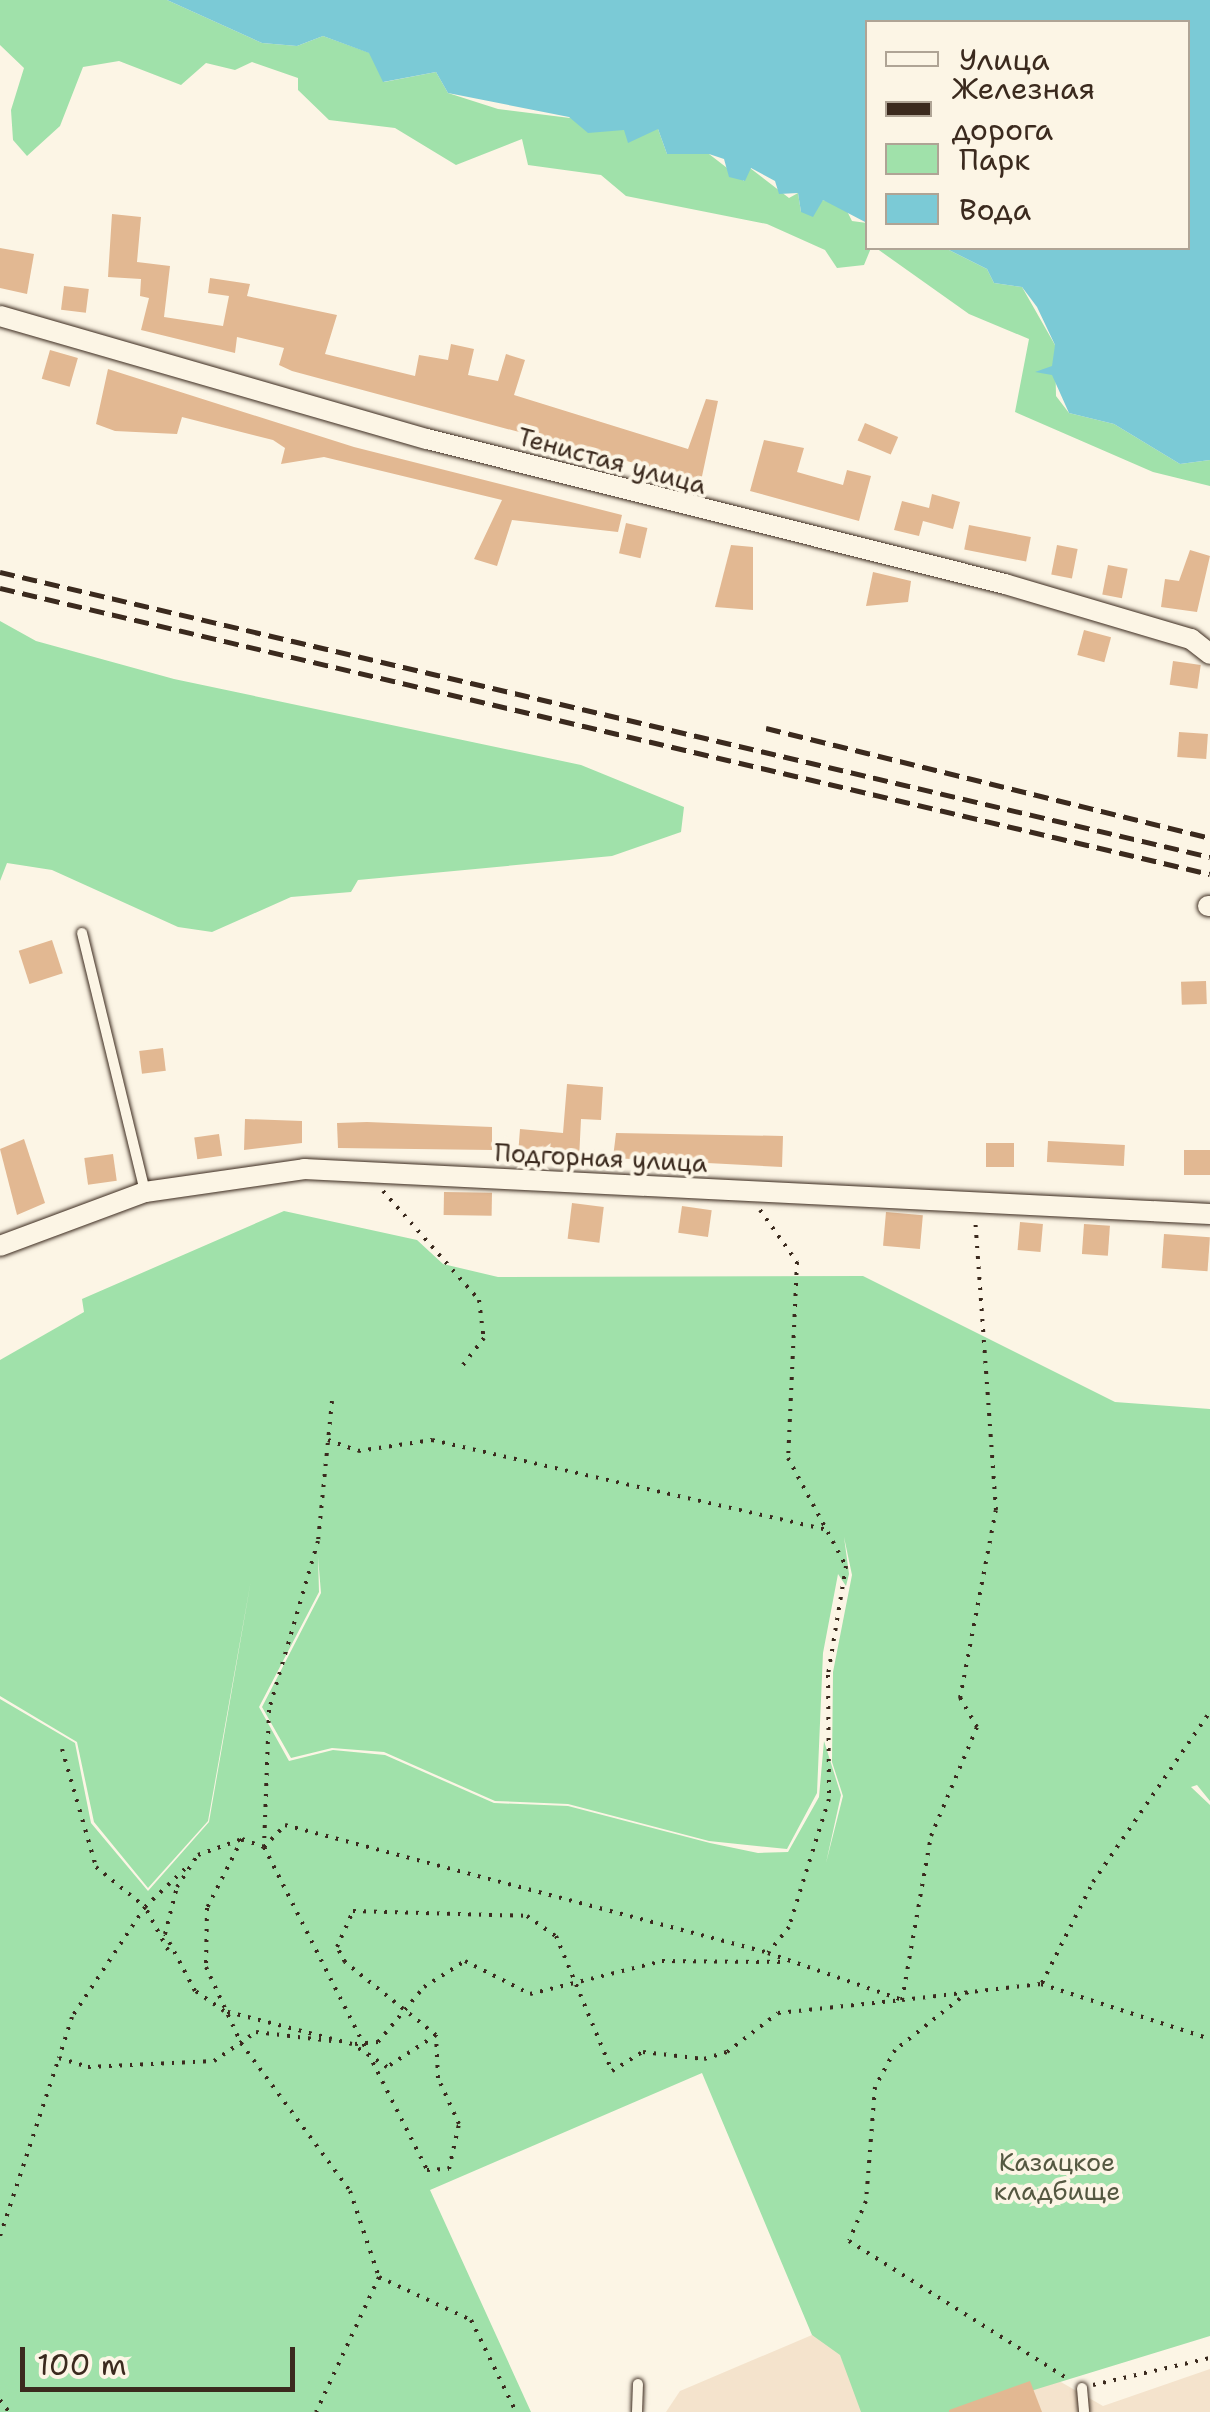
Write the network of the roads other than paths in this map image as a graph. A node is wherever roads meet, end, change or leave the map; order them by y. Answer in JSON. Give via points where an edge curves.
{"nodes":[{"id":1,"x":0,"y":316,"type":"edge"},
{"id":2,"x":1210,"y":654,"type":"edge"},
{"id":3,"x":82,"y":932,"type":"dead end"},
{"id":4,"x":145,"y":1192,"type":"junction"},
{"id":5,"x":1210,"y":1214,"type":"edge"},
{"id":6,"x":0,"y":1246,"type":"edge"},
{"id":7,"x":638,"y":2384,"type":"dead end"},
{"id":8,"x":1082,"y":2388,"type":"road end"},
{"id":9,"x":637,"y":2412,"type":"edge"},
{"id":10,"x":1084,"y":2412,"type":"edge"}],
"edges":[{"from":1,"to":2,"type":"street","name":"Тенистая улица","via":[[427,439],[1005,584],[1191,638]]},
{"from":3,"to":4,"type":"lane"},
{"from":4,"to":5,"type":"street","name":"Подгорная улица","via":[[304,1170]]},
{"from":4,"to":6,"type":"street","name":"Подгорная улица"},
{"from":7,"to":9,"type":"lane"},
{"from":8,"to":10,"type":"lane"}]}
